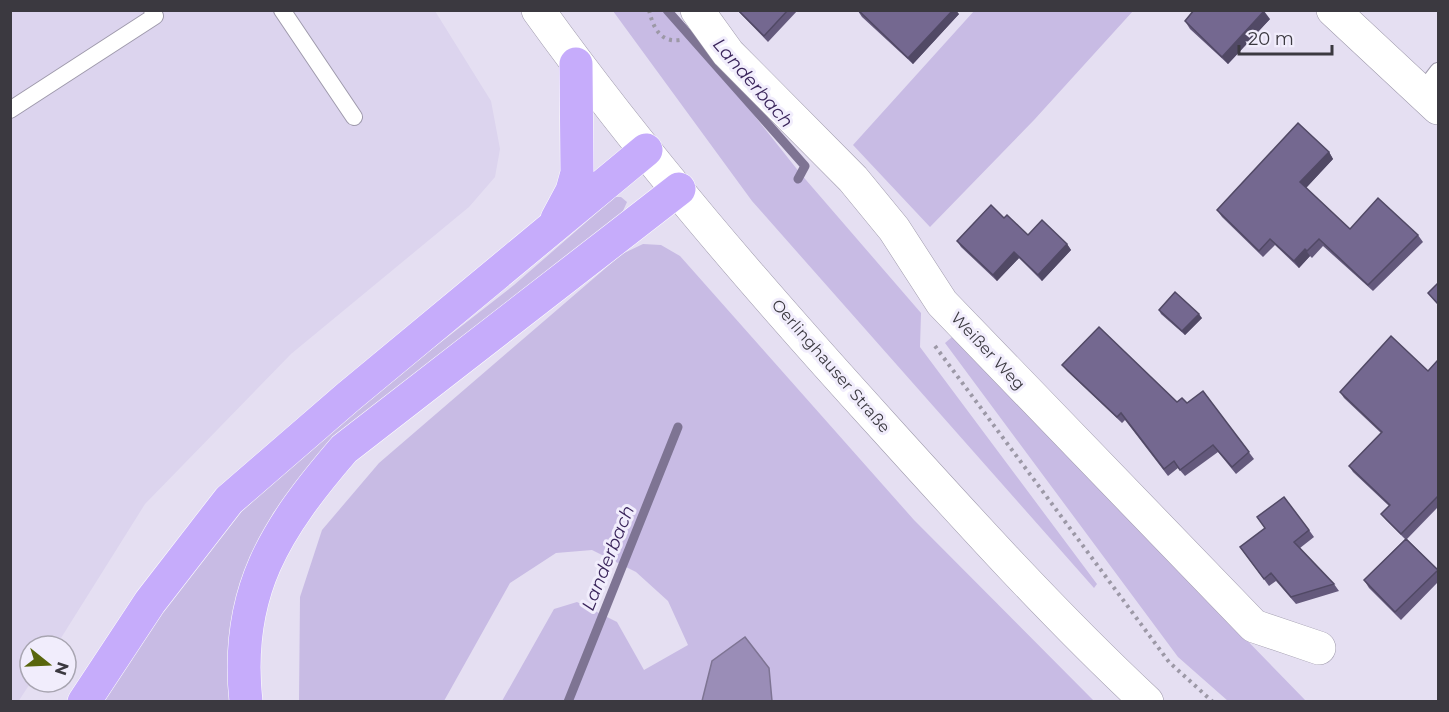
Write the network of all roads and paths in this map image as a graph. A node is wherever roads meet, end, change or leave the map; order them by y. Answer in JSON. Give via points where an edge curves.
{"nodes":[{"id":1,"x":282,"y":10,"type":"edge"},
{"id":2,"x":538,"y":10,"type":"edge"},
{"id":3,"x":650,"y":10,"type":"edge"},
{"id":4,"x":1333,"y":10,"type":"edge"},
{"id":5,"x":157,"y":12,"type":"edge"},
{"id":6,"x":690,"y":23,"type":"edge"},
{"id":7,"x":576,"y":64,"type":"junction"},
{"id":8,"x":1433,"y":91,"type":"edge"},
{"id":9,"x":10,"y":110,"type":"edge"},
{"id":10,"x":354,"y":117,"type":"dead end"},
{"id":11,"x":646,"y":150,"type":"junction"},
{"id":12,"x":679,"y":189,"type":"junction"},
{"id":13,"x":552,"y":228,"type":"junction"},
{"id":14,"x":931,"y":340,"type":"dead end"},
{"id":15,"x":1319,"y":648,"type":"dead end"},
{"id":16,"x":84,"y":702,"type":"edge"},
{"id":17,"x":246,"y":702,"type":"edge"},
{"id":18,"x":1147,"y":702,"type":"edge"},
{"id":19,"x":1214,"y":702,"type":"edge"}],
"edges":[{"from":1,"to":10,"type":"lane"},
{"from":2,"to":7,"type":"street","name":"Oerlinghauser Straße"},
{"from":3,"to":6,"type":"path","via":[[652,27],[665,38],[678,41]]},
{"from":4,"to":8,"type":"street"},
{"from":5,"to":9,"type":"lane"},
{"from":6,"to":15,"type":"street","name":"Weißer Weg","via":[[728,53],[853,180],[888,220],[942,303],[1254,626]]},
{"from":7,"to":11,"type":"street","name":"Oerlinghauser Straße"},
{"from":7,"to":13,"type":"highway","via":[[577,173]]},
{"from":11,"to":12,"type":"street","name":"Oerlinghauser Straße"},
{"from":11,"to":13,"type":"highway"},
{"from":12,"to":17,"type":"highway","via":[[344,449],[302,499],[269,554],[248,611],[243,671]]},
{"from":12,"to":18,"type":"street","name":"Oerlinghauser Straße","via":[[808,344],[994,548]]},
{"from":13,"to":16,"type":"highway","via":[[229,500],[150,602]]},
{"from":14,"to":19,"type":"path","via":[[1169,662]]}]}
